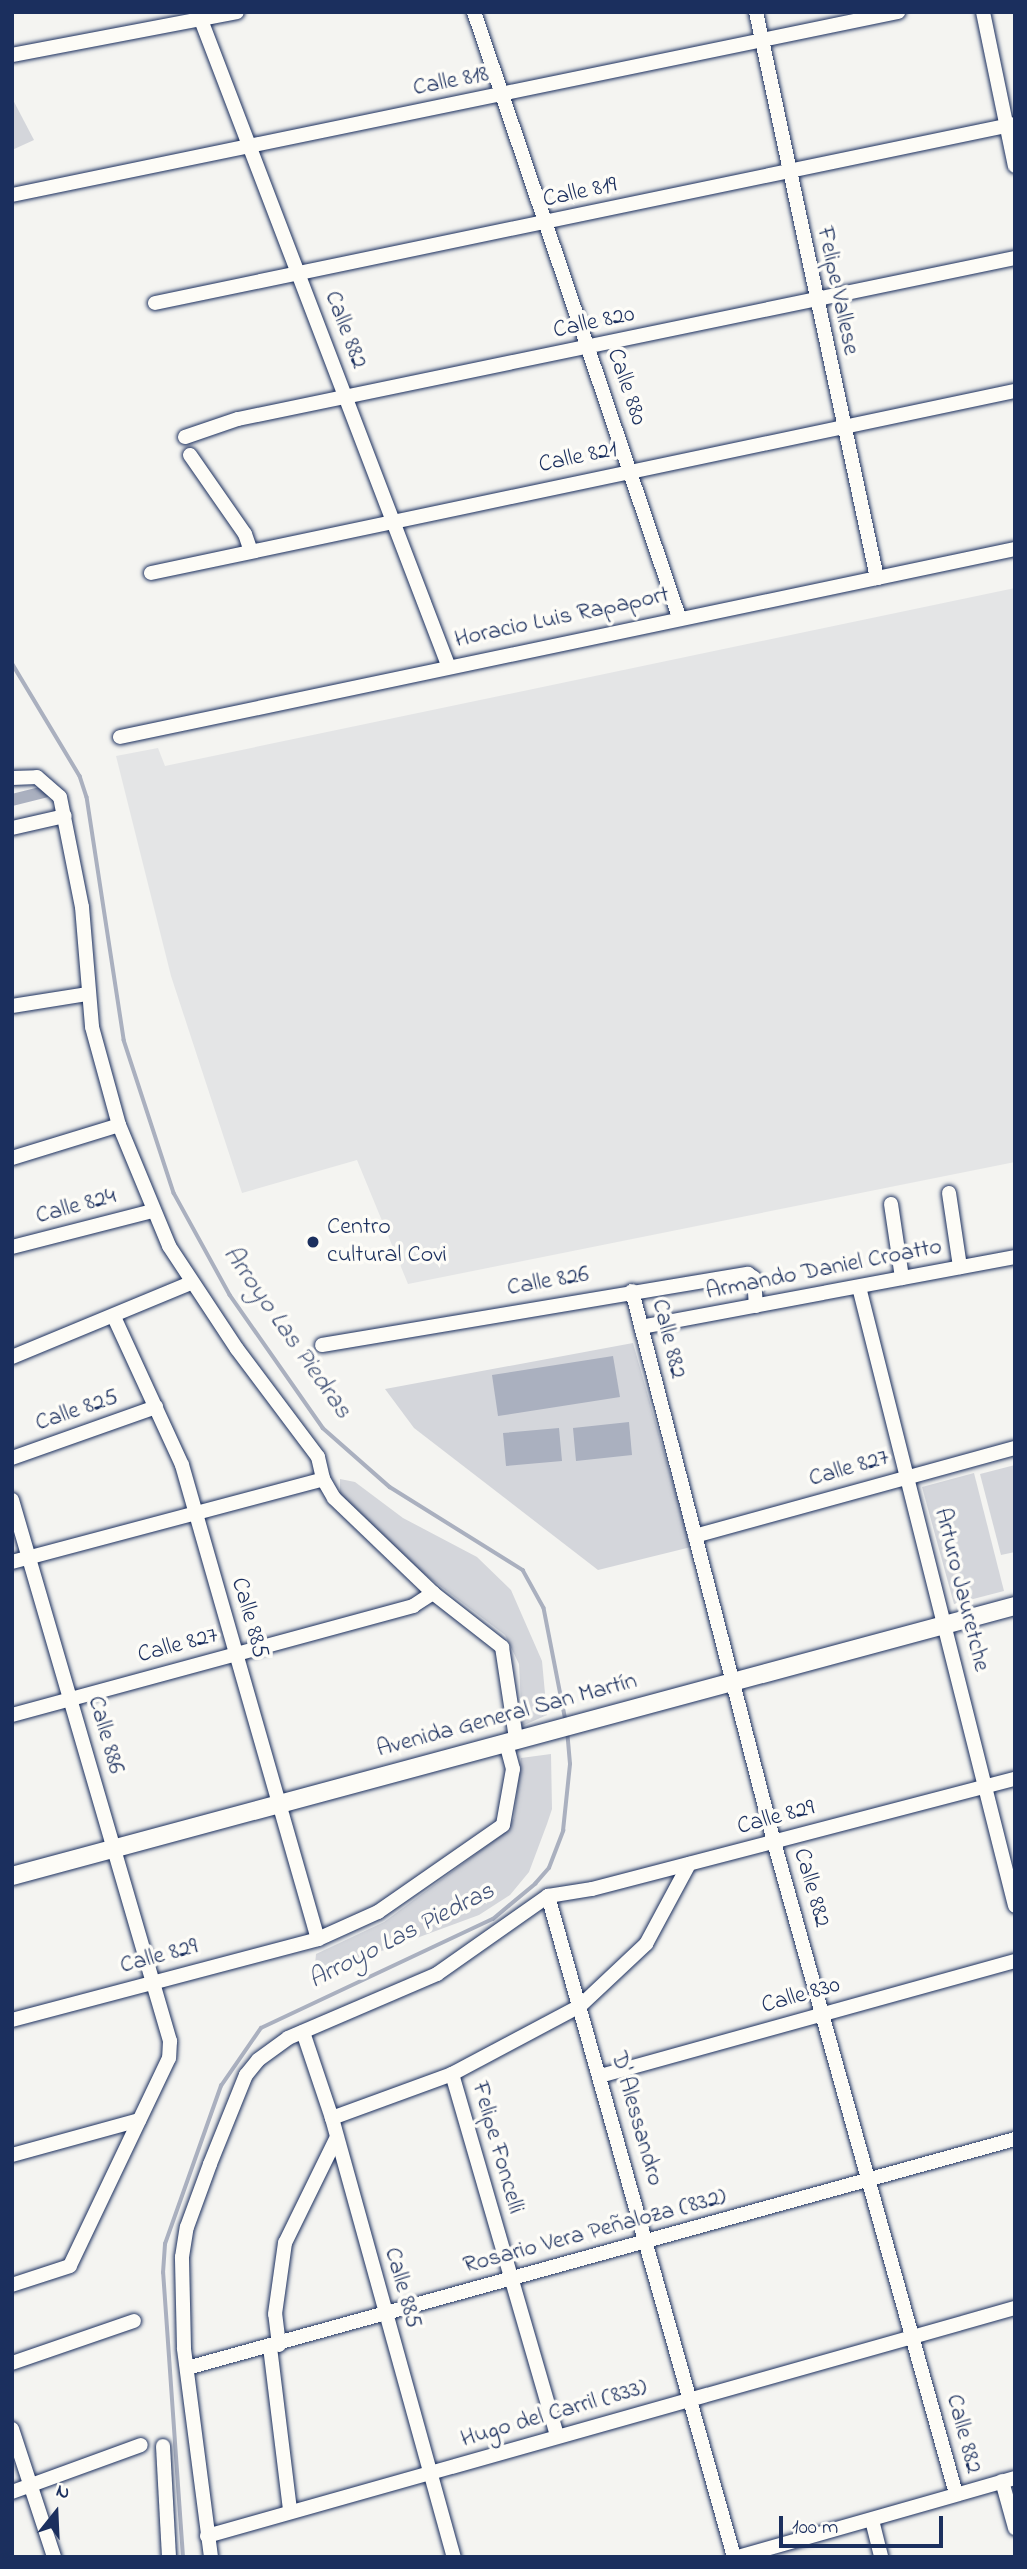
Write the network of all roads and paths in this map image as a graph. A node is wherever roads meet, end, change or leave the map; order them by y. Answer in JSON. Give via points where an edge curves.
{"nodes":[{"id":1,"x":237,"y":12,"type":"edge"},
{"id":2,"x":474,"y":12,"type":"edge"},
{"id":3,"x":756,"y":12,"type":"edge"},
{"id":4,"x":898,"y":12,"type":"edge"},
{"id":5,"x":984,"y":12,"type":"edge"},
{"id":6,"x":200,"y":16,"type":"edge"},
{"id":7,"x":761,"y":41,"type":"junction"},
{"id":8,"x":12,"y":55,"type":"edge"},
{"id":9,"x":502,"y":95,"type":"junction"},
{"id":10,"x":1011,"y":125,"type":"edge"},
{"id":11,"x":251,"y":146,"type":"junction"},
{"id":12,"x":1015,"y":166,"type":"edge"},
{"id":13,"x":789,"y":172,"type":"junction"},
{"id":14,"x":12,"y":195,"type":"edge"},
{"id":15,"x":546,"y":223,"type":"junction"},
{"id":16,"x":1015,"y":258,"type":"edge"},
{"id":17,"x":299,"y":272,"type":"junction"},
{"id":18,"x":817,"y":299,"type":"junction"},
{"id":19,"x":155,"y":303,"type":"dead end"},
{"id":20,"x":588,"y":347,"type":"junction"},
{"id":21,"x":1015,"y":391,"type":"edge"},
{"id":22,"x":347,"y":397,"type":"junction"},
{"id":23,"x":841,"y":426,"type":"junction"},
{"id":24,"x":185,"y":437,"type":"dead end"},
{"id":25,"x":190,"y":455,"type":"dead end"},
{"id":26,"x":630,"y":470,"type":"junction"},
{"id":27,"x":394,"y":520,"type":"junction"},
{"id":28,"x":1015,"y":549,"type":"edge"},
{"id":29,"x":251,"y":551,"type":"junction"},
{"id":30,"x":151,"y":573,"type":"dead end"},
{"id":31,"x":877,"y":578,"type":"junction"},
{"id":32,"x":679,"y":617,"type":"junction"},
{"id":33,"x":448,"y":665,"type":"junction"},
{"id":34,"x":120,"y":737,"type":"dead end"},
{"id":35,"x":12,"y":778,"type":"edge"},
{"id":36,"x":65,"y":816,"type":"junction"},
{"id":37,"x":12,"y":828,"type":"edge"},
{"id":38,"x":88,"y":994,"type":"junction"},
{"id":39,"x":12,"y":1006,"type":"edge"},
{"id":40,"x":119,"y":1125,"type":"junction"},
{"id":41,"x":12,"y":1158,"type":"edge"},
{"id":42,"x":949,"y":1193,"type":"dead end"},
{"id":43,"x":891,"y":1205,"type":"dead end"},
{"id":44,"x":152,"y":1211,"type":"junction"},
{"id":45,"x":12,"y":1247,"type":"edge"},
{"id":46,"x":1015,"y":1257,"type":"edge"},
{"id":47,"x":960,"y":1267,"type":"junction"},
{"id":48,"x":902,"y":1278,"type":"junction"},
{"id":49,"x":191,"y":1283,"type":"junction"},
{"id":50,"x":859,"y":1287,"type":"junction"},
{"id":51,"x":632,"y":1291,"type":"junction"},
{"id":52,"x":756,"y":1306,"type":"junction"},
{"id":53,"x":114,"y":1317,"type":"junction"},
{"id":54,"x":641,"y":1327,"type":"junction"},
{"id":55,"x":322,"y":1345,"type":"dead end"},
{"id":56,"x":12,"y":1357,"type":"edge"},
{"id":57,"x":156,"y":1407,"type":"junction"},
{"id":58,"x":1015,"y":1448,"type":"edge"},
{"id":59,"x":12,"y":1458,"type":"edge"},
{"id":60,"x":909,"y":1476,"type":"junction"},
{"id":61,"x":323,"y":1479,"type":"junction"},
{"id":62,"x":12,"y":1500,"type":"edge"},
{"id":63,"x":195,"y":1513,"type":"junction"},
{"id":64,"x":695,"y":1536,"type":"junction"},
{"id":65,"x":29,"y":1557,"type":"junction"},
{"id":66,"x":12,"y":1562,"type":"edge"},
{"id":67,"x":433,"y":1593,"type":"junction"},
{"id":68,"x":1015,"y":1606,"type":"edge"},
{"id":69,"x":947,"y":1624,"type":"junction"},
{"id":70,"x":236,"y":1654,"type":"junction"},
{"id":71,"x":734,"y":1682,"type":"junction"},
{"id":72,"x":71,"y":1699,"type":"junction"},
{"id":73,"x":12,"y":1715,"type":"edge"},
{"id":74,"x":518,"y":1738,"type":"junction"},
{"id":75,"x":1015,"y":1779,"type":"edge"},
{"id":76,"x":988,"y":1786,"type":"junction"},
{"id":77,"x":280,"y":1802,"type":"junction"},
{"id":78,"x":774,"y":1842,"type":"junction"},
{"id":79,"x":114,"y":1849,"type":"junction"},
{"id":80,"x":689,"y":1864,"type":"junction"},
{"id":81,"x":12,"y":1876,"type":"edge"},
{"id":82,"x":548,"y":1896,"type":"junction"},
{"id":83,"x":1015,"y":1906,"type":"edge"},
{"id":84,"x":318,"y":1940,"type":"junction"},
{"id":85,"x":1015,"y":1961,"type":"edge"},
{"id":86,"x":153,"y":1982,"type":"junction"},
{"id":87,"x":580,"y":2006,"type":"junction"},
{"id":88,"x":823,"y":2013,"type":"junction"},
{"id":89,"x":12,"y":2020,"type":"edge"},
{"id":90,"x":303,"y":2032,"type":"junction"},
{"id":91,"x":452,"y":2074,"type":"junction"},
{"id":92,"x":600,"y":2076,"type":"junction"},
{"id":93,"x":332,"y":2118,"type":"junction"},
{"id":94,"x":139,"y":2120,"type":"junction"},
{"id":95,"x":336,"y":2139,"type":"junction"},
{"id":96,"x":1015,"y":2139,"type":"edge"},
{"id":97,"x":12,"y":2155,"type":"edge"},
{"id":98,"x":868,"y":2180,"type":"junction"},
{"id":99,"x":646,"y":2241,"type":"junction"},
{"id":100,"x":510,"y":2279,"type":"junction"},
{"id":101,"x":12,"y":2285,"type":"edge"},
{"id":102,"x":1015,"y":2308,"type":"edge"},
{"id":103,"x":386,"y":2315,"type":"junction"},
{"id":104,"x":134,"y":2320,"type":"dead end"},
{"id":105,"x":913,"y":2337,"type":"junction"},
{"id":106,"x":275,"y":2346,"type":"junction"},
{"id":107,"x":12,"y":2363,"type":"edge"},
{"id":108,"x":187,"y":2368,"type":"junction"},
{"id":109,"x":690,"y":2399,"type":"junction"},
{"id":110,"x":12,"y":2429,"type":"edge"},
{"id":111,"x":557,"y":2436,"type":"junction"},
{"id":112,"x":141,"y":2445,"type":"dead end"},
{"id":113,"x":163,"y":2446,"type":"dead end"},
{"id":114,"x":430,"y":2472,"type":"junction"},
{"id":115,"x":1009,"y":2479,"type":"edge"},
{"id":116,"x":31,"y":2486,"type":"junction"},
{"id":117,"x":12,"y":2493,"type":"edge"},
{"id":118,"x":956,"y":2494,"type":"junction"},
{"id":119,"x":290,"y":2511,"type":"junction"},
{"id":120,"x":872,"y":2520,"type":"junction"},
{"id":121,"x":1015,"y":2528,"type":"edge"},
{"id":122,"x":207,"y":2536,"type":"junction"},
{"id":123,"x":54,"y":2557,"type":"edge"},
{"id":124,"x":169,"y":2557,"type":"edge"},
{"id":125,"x":211,"y":2557,"type":"edge"},
{"id":126,"x":454,"y":2557,"type":"edge"},
{"id":127,"x":736,"y":2557,"type":"edge"},
{"id":128,"x":881,"y":2557,"type":"edge"}],
"edges":[{"from":1,"to":6,"type":"street"},
{"from":2,"to":9,"type":"street","name":"Calle 880"},
{"from":3,"to":7,"type":"street","name":"Felipe Vallese"},
{"from":4,"to":7,"type":"street","name":"Calle 818"},
{"from":5,"to":10,"type":"street"},
{"from":6,"to":8,"type":"street"},
{"from":6,"to":11,"type":"street","name":"Calle 882"},
{"from":7,"to":9,"type":"street","name":"Calle 818"},
{"from":7,"to":13,"type":"street","name":"Felipe Vallese"},
{"from":9,"to":11,"type":"street","name":"Calle 818"},
{"from":9,"to":15,"type":"street","name":"Calle 880"},
{"from":10,"to":12,"type":"street"},
{"from":10,"to":13,"type":"street","name":"Calle 819"},
{"from":11,"to":14,"type":"street","name":"Calle 818"},
{"from":11,"to":17,"type":"street","name":"Calle 882"},
{"from":13,"to":15,"type":"street","name":"Calle 819"},
{"from":13,"to":18,"type":"street","name":"Felipe Vallese"},
{"from":15,"to":17,"type":"street","name":"Calle 819"},
{"from":15,"to":20,"type":"street","name":"Calle 880"},
{"from":16,"to":18,"type":"street","name":"Calle 820"},
{"from":17,"to":19,"type":"street","name":"Calle 819"},
{"from":17,"to":22,"type":"street","name":"Calle 882"},
{"from":18,"to":20,"type":"street","name":"Calle 820"},
{"from":18,"to":23,"type":"street","name":"Felipe Vallese"},
{"from":20,"to":22,"type":"street","name":"Calle 820"},
{"from":20,"to":26,"type":"street","name":"Calle 880"},
{"from":21,"to":23,"type":"street","name":"Calle 821"},
{"from":22,"to":24,"type":"street","name":"Calle 820","via":[[239,419]]},
{"from":22,"to":27,"type":"street","name":"Calle 882"},
{"from":23,"to":26,"type":"street","name":"Calle 821"},
{"from":23,"to":31,"type":"street","name":"Felipe Vallese"},
{"from":25,"to":29,"type":"street","via":[[245,534]]},
{"from":26,"to":27,"type":"street","name":"Calle 821"},
{"from":26,"to":32,"type":"street","name":"Calle 880"},
{"from":27,"to":29,"type":"street","name":"Calle 821"},
{"from":27,"to":33,"type":"street","name":"Calle 882"},
{"from":28,"to":31,"type":"street","name":"Horacio Luis Rapaport"},
{"from":29,"to":30,"type":"street","name":"Calle 821"},
{"from":31,"to":32,"type":"street","name":"Horacio Luis Rapaport"},
{"from":32,"to":33,"type":"street","name":"Horacio Luis Rapaport"},
{"from":33,"to":34,"type":"street","name":"Horacio Luis Rapaport"},
{"from":35,"to":36,"type":"street","name":"Calle 829","via":[[37,776],[46,781],[60,797]]},
{"from":36,"to":37,"type":"street"},
{"from":36,"to":38,"type":"street","name":"Calle 829","via":[[82,907]]},
{"from":38,"to":39,"type":"street"},
{"from":38,"to":40,"type":"street","name":"Calle 829"},
{"from":40,"to":41,"type":"street"},
{"from":40,"to":44,"type":"street","name":"Calle 829"},
{"from":42,"to":47,"type":"street"},
{"from":43,"to":48,"type":"street"},
{"from":44,"to":45,"type":"street","name":"Calle 824"},
{"from":44,"to":49,"type":"street","name":"Calle 829"},
{"from":46,"to":47,"type":"street","name":"Armando Daniel Croatto"},
{"from":47,"to":48,"type":"street","name":"Armando Daniel Croatto"},
{"from":48,"to":50,"type":"street","name":"Armando Daniel Croatto"},
{"from":49,"to":53,"type":"street"},
{"from":49,"to":61,"type":"street","name":"Calle 829","via":[[318,1457]]},
{"from":50,"to":52,"type":"street","name":"Armando Daniel Croatto"},
{"from":50,"to":60,"type":"street","name":"Arturo Jauretche"},
{"from":51,"to":52,"type":"street","name":"Calle 826","via":[[748,1274],[754,1278]]},
{"from":51,"to":54,"type":"street","name":"Calle 882"},
{"from":51,"to":55,"type":"street","name":"Calle 826"},
{"from":52,"to":54,"type":"street","name":"Armando Daniel Croatto"},
{"from":53,"to":56,"type":"street"},
{"from":53,"to":57,"type":"street","name":"Calle 885"},
{"from":54,"to":64,"type":"street","name":"Calle 882"},
{"from":57,"to":59,"type":"street","name":"Calle 825"},
{"from":57,"to":63,"type":"street","name":"Calle 885","via":[[182,1465]]},
{"from":58,"to":60,"type":"street","name":"Calle 827"},
{"from":60,"to":64,"type":"street","name":"Calle 827"},
{"from":60,"to":69,"type":"street","name":"Arturo Jauretche"},
{"from":61,"to":63,"type":"street"},
{"from":61,"to":67,"type":"street","name":"Calle 829","via":[[343,1508]]},
{"from":62,"to":65,"type":"street","name":"Calle 886"},
{"from":63,"to":65,"type":"street"},
{"from":63,"to":70,"type":"street","name":"Calle 885"},
{"from":64,"to":71,"type":"street","name":"Calle 882"},
{"from":65,"to":66,"type":"street"},
{"from":65,"to":72,"type":"street","name":"Calle 886"},
{"from":67,"to":70,"type":"street","name":"Calle 827","via":[[413,1606]]},
{"from":67,"to":74,"type":"street","name":"Calle 829","via":[[502,1647]]},
{"from":68,"to":69,"type":"main road","name":"Avenida General San Martín"},
{"from":69,"to":71,"type":"main road","name":"Avenida General San Martín"},
{"from":69,"to":76,"type":"street","name":"Arturo Jauretche"},
{"from":70,"to":72,"type":"street","name":"Calle 827"},
{"from":70,"to":77,"type":"street","name":"Calle 885"},
{"from":71,"to":74,"type":"main road","name":"Avenida General San Martín"},
{"from":71,"to":78,"type":"street","name":"Calle 882"},
{"from":72,"to":73,"type":"street","name":"Calle 827"},
{"from":72,"to":79,"type":"street","name":"Calle 886"},
{"from":74,"to":77,"type":"main road","name":"Avenida General San Martín"},
{"from":74,"to":84,"type":"street","name":"Calle 829","via":[[503,1825],[378,1912]]},
{"from":75,"to":76,"type":"street","name":"Calle 829"},
{"from":76,"to":78,"type":"street","name":"Calle 829"},
{"from":76,"to":83,"type":"street","name":"Arturo Jauretche"},
{"from":77,"to":79,"type":"main road","name":"Avenida General San Martín"},
{"from":77,"to":84,"type":"street","name":"Calle 885"},
{"from":78,"to":80,"type":"street","name":"Calle 829"},
{"from":78,"to":88,"type":"street","name":"Calle 882"},
{"from":79,"to":81,"type":"main road","name":"Avenida General San Martín"},
{"from":79,"to":86,"type":"street","name":"Calle 886"},
{"from":80,"to":82,"type":"street","name":"Calle 829"},
{"from":80,"to":87,"type":"street","via":[[646,1944]]},
{"from":82,"to":87,"type":"street","name":"D' Alessandro"},
{"from":82,"to":90,"type":"street","via":[[437,1974]]},
{"from":84,"to":86,"type":"street","name":"Calle 829"},
{"from":85,"to":88,"type":"street","name":"Calle 830"},
{"from":86,"to":89,"type":"street","name":"Calle 829"},
{"from":86,"to":94,"type":"street","name":"Calle 886","via":[[170,2052]]},
{"from":87,"to":91,"type":"street"},
{"from":87,"to":92,"type":"street","name":"D' Alessandro"},
{"from":88,"to":92,"type":"street","name":"Calle 830"},
{"from":88,"to":98,"type":"street","name":"Calle 882"},
{"from":90,"to":93,"type":"street","name":"Calle 885"},
{"from":90,"to":108,"type":"street","via":[[274,2047],[246,2075],[192,2214],[182,2257]]},
{"from":91,"to":93,"type":"street"},
{"from":91,"to":100,"type":"street","name":"Felipe Foncelli"},
{"from":92,"to":99,"type":"street","name":"D' Alessandro"},
{"from":93,"to":95,"type":"street","name":"Calle 885"},
{"from":94,"to":97,"type":"street"},
{"from":94,"to":101,"type":"street","name":"Calle 886","via":[[79,2249],[65,2269]]},
{"from":95,"to":103,"type":"street","name":"Calle 885"},
{"from":95,"to":106,"type":"street","via":[[285,2243]]},
{"from":96,"to":98,"type":"street","name":"Rosario Vera Peñaloza (832)"},
{"from":98,"to":99,"type":"street","name":"Rosario Vera Peñaloza (832)"},
{"from":98,"to":105,"type":"street","name":"Calle 882"},
{"from":99,"to":100,"type":"street","name":"Rosario Vera Peñaloza (832)"},
{"from":99,"to":109,"type":"street","name":"D' Alessandro"},
{"from":100,"to":103,"type":"street","name":"Rosario Vera Peñaloza (832)"},
{"from":100,"to":111,"type":"street","name":"Felipe Foncelli"},
{"from":102,"to":105,"type":"street","name":"Hugo del Carril (833)"},
{"from":103,"to":106,"type":"street","name":"Rosario Vera Peñaloza (832)"},
{"from":103,"to":114,"type":"street","name":"Calle 885"},
{"from":104,"to":107,"type":"street"},
{"from":105,"to":109,"type":"street","name":"Hugo del Carril (833)"},
{"from":105,"to":118,"type":"street","name":"Calle 882"},
{"from":106,"to":108,"type":"street","name":"Rosario Vera Peñaloza (832)"},
{"from":106,"to":119,"type":"street"},
{"from":108,"to":122,"type":"street"},
{"from":109,"to":111,"type":"street","name":"Hugo del Carril (833)"},
{"from":109,"to":127,"type":"street","name":"D' Alessandro"},
{"from":110,"to":116,"type":"street"},
{"from":111,"to":114,"type":"street","name":"Hugo del Carril (833)"},
{"from":112,"to":116,"type":"street"},
{"from":113,"to":124,"type":"street"},
{"from":114,"to":119,"type":"street","name":"Hugo del Carril (833)"},
{"from":114,"to":126,"type":"street","name":"Calle 885"},
{"from":115,"to":118,"type":"street"},
{"from":115,"to":121,"type":"street"},
{"from":116,"to":117,"type":"street"},
{"from":116,"to":123,"type":"street"},
{"from":118,"to":120,"type":"street"},
{"from":119,"to":122,"type":"street","name":"Hugo del Carril (833)"},
{"from":120,"to":127,"type":"street"},
{"from":120,"to":128,"type":"street"},
{"from":122,"to":125,"type":"street"}]}
